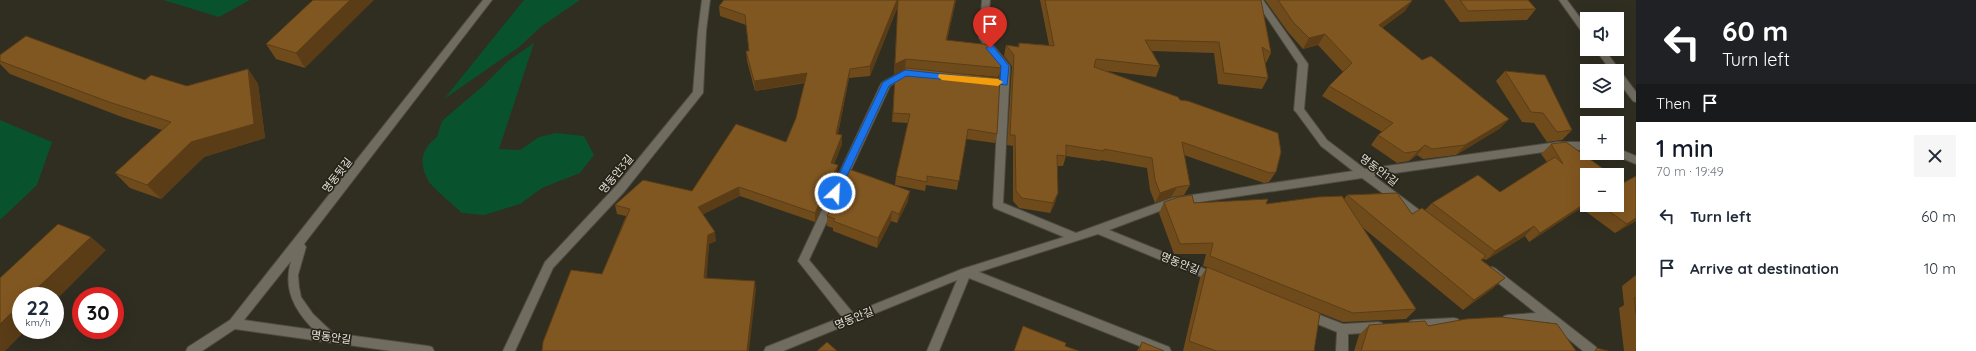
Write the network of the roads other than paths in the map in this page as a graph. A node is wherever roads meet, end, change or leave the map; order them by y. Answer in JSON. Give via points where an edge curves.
{"nodes":[{"id":1,"x":488,"y":0,"type":"edge"},
{"id":2,"x":706,"y":0,"type":"edge"},
{"id":3,"x":986,"y":0,"type":"edge"},
{"id":4,"x":1259,"y":0,"type":"edge"},
{"id":5,"x":1563,"y":0,"type":"edge"},
{"id":6,"x":1580,"y":23,"type":"edge"},
{"id":7,"x":920,"y":74,"type":"edge"},
{"id":8,"x":974,"y":80,"type":"edge"},
{"id":9,"x":1624,"y":82,"type":"edge"},
{"id":10,"x":1004,"y":83,"type":"junction"},
{"id":11,"x":1636,"y":98,"type":"edge"},
{"id":12,"x":1580,"y":146,"type":"edge"},
{"id":13,"x":1624,"y":155,"type":"edge"},
{"id":14,"x":1636,"y":160,"type":"edge"},
{"id":15,"x":1366,"y":174,"type":"junction"},
{"id":16,"x":1433,"y":227,"type":"edge"},
{"id":17,"x":1098,"y":230,"type":"junction"},
{"id":18,"x":306,"y":235,"type":"junction"},
{"id":19,"x":1076,"y":237,"type":"junction"},
{"id":20,"x":1483,"y":265,"type":"edge"},
{"id":21,"x":966,"y":272,"type":"junction"},
{"id":22,"x":1228,"y":283,"type":"edge"},
{"id":23,"x":1300,"y":312,"type":"edge"},
{"id":24,"x":1550,"y":318,"type":"junction"},
{"id":25,"x":851,"y":319,"type":"junction"},
{"id":26,"x":1495,"y":321,"type":"edge"},
{"id":27,"x":1463,"y":322,"type":"edge"},
{"id":28,"x":234,"y":324,"type":"junction"},
{"id":29,"x":1343,"y":329,"type":"junction"},
{"id":30,"x":330,"y":337,"type":"junction"},
{"id":31,"x":192,"y":351,"type":"edge"},
{"id":32,"x":428,"y":351,"type":"edge"},
{"id":33,"x":509,"y":351,"type":"edge"},
{"id":34,"x":770,"y":351,"type":"edge"},
{"id":35,"x":933,"y":351,"type":"edge"},
{"id":36,"x":1165,"y":351,"type":"edge"},
{"id":37,"x":1342,"y":351,"type":"edge"},
{"id":38,"x":1592,"y":351,"type":"edge"}],
"edges":[{"from":1,"to":18,"type":"street","name":"명동뒷길"},
{"from":2,"to":33,"type":"street","name":"명동안3길","via":[[698,93],[620,189],[548,265]]},
{"from":3,"to":10,"type":"street","via":[[983,38],[1005,66]]},
{"from":4,"to":15,"type":"street","name":"명동안1길","via":[[1303,64],[1299,110],[1324,144]]},
{"from":5,"to":6,"type":"street"},
{"from":7,"to":25,"type":"street","via":[[905,73],[886,84],[803,261]]},
{"from":8,"to":10,"type":"street"},
{"from":9,"to":11,"type":"street"},
{"from":10,"to":19,"type":"street","via":[[998,205]]},
{"from":12,"to":15,"type":"street","via":[[1558,146]]},
{"from":13,"to":14,"type":"street"},
{"from":15,"to":16,"type":"street","name":"명동안1길"},
{"from":15,"to":17,"type":"street","via":[[1172,202]]},
{"from":17,"to":19,"type":"street","name":"명동안길"},
{"from":17,"to":22,"type":"street","name":"명동안길"},
{"from":18,"to":28,"type":"street","name":"명동뒷길"},
{"from":18,"to":30,"type":"street","via":[[296,259],[292,282],[296,300],[309,319]]},
{"from":19,"to":21,"type":"street","name":"명동안길"},
{"from":20,"to":24,"type":"street"},
{"from":21,"to":25,"type":"street","name":"명동안길"},
{"from":21,"to":35,"type":"street"},
{"from":21,"to":36,"type":"street"},
{"from":23,"to":29,"type":"street"},
{"from":24,"to":26,"type":"street"},
{"from":24,"to":38,"type":"street"},
{"from":25,"to":34,"type":"street","name":"명동안길"},
{"from":27,"to":29,"type":"street"},
{"from":28,"to":30,"type":"street","name":"명동안길"},
{"from":28,"to":31,"type":"street","name":"명동뒷길"},
{"from":29,"to":37,"type":"street"},
{"from":30,"to":32,"type":"street","name":"명동안길"}]}
